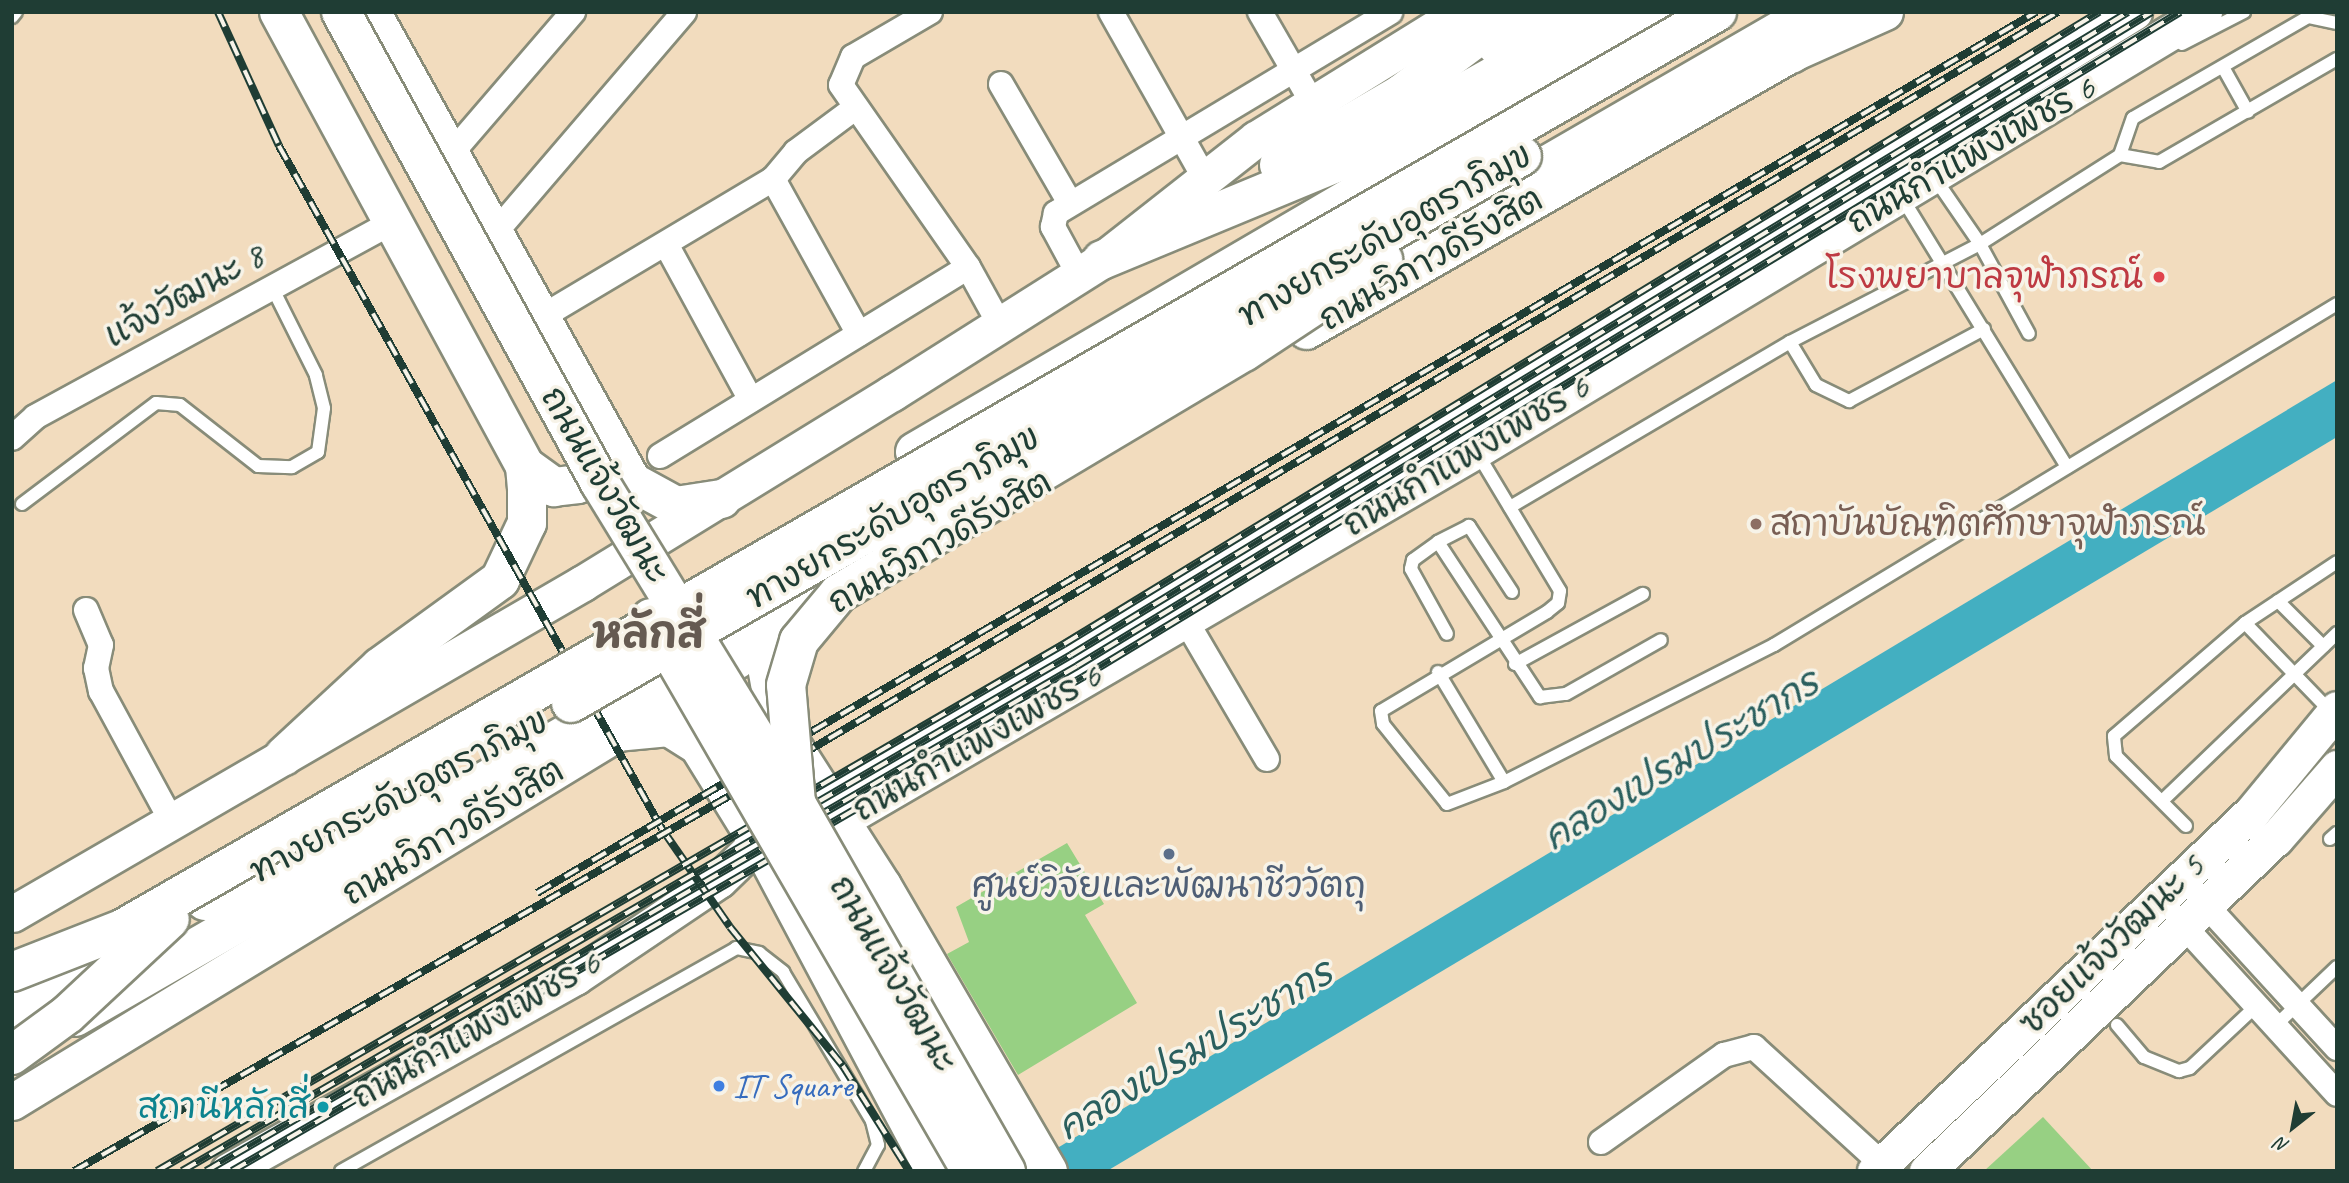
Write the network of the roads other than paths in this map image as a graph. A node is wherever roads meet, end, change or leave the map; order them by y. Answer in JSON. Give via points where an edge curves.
{"nodes":[{"id":1,"x":16,"y":12,"type":"edge"},
{"id":2,"x":279,"y":12,"type":"edge"},
{"id":3,"x":312,"y":12,"type":"edge"},
{"id":4,"x":341,"y":12,"type":"edge"},
{"id":5,"x":371,"y":12,"type":"edge"},
{"id":6,"x":573,"y":12,"type":"edge"},
{"id":7,"x":684,"y":12,"type":"edge"},
{"id":8,"x":930,"y":12,"type":"edge"},
{"id":9,"x":1111,"y":12,"type":"edge"},
{"id":10,"x":1260,"y":12,"type":"edge"},
{"id":11,"x":1390,"y":12,"type":"edge"},
{"id":12,"x":1461,"y":12,"type":"edge"},
{"id":13,"x":1511,"y":12,"type":"edge"},
{"id":14,"x":1554,"y":12,"type":"edge"},
{"id":15,"x":1609,"y":12,"type":"edge"},
{"id":16,"x":1668,"y":12,"type":"edge"},
{"id":17,"x":1717,"y":12,"type":"edge"},
{"id":18,"x":1768,"y":12,"type":"edge"},
{"id":19,"x":1812,"y":12,"type":"edge"},
{"id":20,"x":1820,"y":12,"type":"edge"},
{"id":21,"x":1857,"y":12,"type":"edge"},
{"id":22,"x":1885,"y":12,"type":"edge"},
{"id":23,"x":2134,"y":12,"type":"edge"},
{"id":24,"x":2204,"y":12,"type":"edge"},
{"id":25,"x":2244,"y":12,"type":"edge"},
{"id":26,"x":12,"y":17,"type":"edge"},
{"id":27,"x":2337,"y":23,"type":"edge"},
{"id":28,"x":1791,"y":54,"type":"junction"},
{"id":29,"x":2337,"y":59,"type":"edge"},
{"id":30,"x":2120,"y":68,"type":"junction"},
{"id":31,"x":1294,"y":69,"type":"junction"},
{"id":32,"x":2224,"y":69,"type":"junction"},
{"id":33,"x":1001,"y":85,"type":"dead end"},
{"id":34,"x":1401,"y":94,"type":"junction"},
{"id":35,"x":1312,"y":102,"type":"junction"},
{"id":36,"x":855,"y":108,"type":"junction"},
{"id":37,"x":2248,"y":112,"type":"junction"},
{"id":38,"x":1681,"y":115,"type":"junction"},
{"id":39,"x":1181,"y":137,"type":"junction"},
{"id":40,"x":450,"y":155,"type":"junction"},
{"id":41,"x":2120,"y":155,"type":"junction"},
{"id":42,"x":1522,"y":156,"type":"junction"},
{"id":43,"x":1204,"y":177,"type":"junction"},
{"id":44,"x":1934,"y":177,"type":"junction"},
{"id":45,"x":773,"y":179,"type":"junction"},
{"id":46,"x":1901,"y":196,"type":"junction"},
{"id":47,"x":1070,"y":203,"type":"junction"},
{"id":48,"x":393,"y":222,"type":"junction"},
{"id":49,"x":1186,"y":225,"type":"junction"},
{"id":50,"x":494,"y":234,"type":"junction"},
{"id":51,"x":1980,"y":244,"type":"junction"},
{"id":52,"x":667,"y":246,"type":"junction"},
{"id":53,"x":1945,"y":262,"type":"junction"},
{"id":54,"x":968,"y":267,"type":"junction"},
{"id":55,"x":1091,"y":267,"type":"junction"},
{"id":56,"x":1744,"y":272,"type":"junction"},
{"id":57,"x":272,"y":287,"type":"junction"},
{"id":58,"x":2337,"y":304,"type":"edge"},
{"id":59,"x":540,"y":318,"type":"junction"},
{"id":60,"x":1000,"y":325,"type":"junction"},
{"id":61,"x":1984,"y":329,"type":"junction"},
{"id":62,"x":859,"y":334,"type":"junction"},
{"id":63,"x":2029,"y":334,"type":"dead end"},
{"id":64,"x":1790,"y":342,"type":"junction"},
{"id":65,"x":751,"y":400,"type":"junction"},
{"id":66,"x":12,"y":438,"type":"edge"},
{"id":67,"x":607,"y":439,"type":"junction"},
{"id":68,"x":1475,"y":451,"type":"junction"},
{"id":69,"x":660,"y":456,"type":"dead end"},
{"id":70,"x":525,"y":466,"type":"junction"},
{"id":71,"x":2067,"y":467,"type":"junction"},
{"id":72,"x":721,"y":499,"type":"junction"},
{"id":73,"x":22,"y":504,"type":"dead end"},
{"id":74,"x":1510,"y":507,"type":"junction"},
{"id":75,"x":1438,"y":542,"type":"junction"},
{"id":76,"x":2336,"y":565,"type":"edge"},
{"id":77,"x":1512,"y":592,"type":"dead end"},
{"id":78,"x":1643,"y":594,"type":"dead end"},
{"id":79,"x":2278,"y":601,"type":"junction"},
{"id":80,"x":86,"y":610,"type":"dead end"},
{"id":81,"x":1186,"y":621,"type":"junction"},
{"id":82,"x":2245,"y":623,"type":"junction"},
{"id":83,"x":2337,"y":633,"type":"edge"},
{"id":84,"x":780,"y":634,"type":"junction"},
{"id":85,"x":1447,"y":634,"type":"dead end"},
{"id":86,"x":1500,"y":639,"type":"junction"},
{"id":87,"x":1661,"y":640,"type":"dead end"},
{"id":88,"x":2323,"y":646,"type":"junction"},
{"id":89,"x":1515,"y":664,"type":"junction"},
{"id":90,"x":1438,"y":672,"type":"junction"},
{"id":91,"x":2294,"y":673,"type":"junction"},
{"id":92,"x":2335,"y":711,"type":"edge"},
{"id":93,"x":616,"y":732,"type":"junction"},
{"id":94,"x":284,"y":756,"type":"junction"},
{"id":95,"x":1268,"y":759,"type":"dead end"},
{"id":96,"x":2337,"y":768,"type":"edge"},
{"id":97,"x":1504,"y":782,"type":"junction"},
{"id":98,"x":2162,"y":801,"type":"junction"},
{"id":99,"x":822,"y":808,"type":"junction"},
{"id":100,"x":172,"y":822,"type":"junction"},
{"id":101,"x":2186,"y":826,"type":"dead end"},
{"id":102,"x":764,"y":852,"type":"junction"},
{"id":103,"x":882,"y":886,"type":"junction"},
{"id":104,"x":2182,"y":901,"type":"junction"},
{"id":105,"x":12,"y":914,"type":"edge"},
{"id":106,"x":172,"y":918,"type":"junction"},
{"id":107,"x":122,"y":929,"type":"junction"},
{"id":108,"x":807,"y":932,"type":"junction"},
{"id":109,"x":2337,"y":967,"type":"edge"},
{"id":110,"x":12,"y":972,"type":"edge"},
{"id":111,"x":12,"y":986,"type":"edge"},
{"id":112,"x":2257,"y":1005,"type":"junction"},
{"id":113,"x":2297,"y":1005,"type":"junction"},
{"id":114,"x":12,"y":1012,"type":"edge"},
{"id":115,"x":2117,"y":1025,"type":"dead end"},
{"id":116,"x":2275,"y":1026,"type":"junction"},
{"id":117,"x":2337,"y":1048,"type":"edge"},
{"id":118,"x":12,"y":1054,"type":"edge"},
{"id":119,"x":2337,"y":1094,"type":"edge"},
{"id":120,"x":12,"y":1102,"type":"edge"},
{"id":121,"x":1601,"y":1142,"type":"dead end"},
{"id":122,"x":933,"y":1168,"type":"edge"},
{"id":123,"x":1878,"y":1168,"type":"edge"},
{"id":124,"x":228,"y":1171,"type":"edge"},
{"id":125,"x":341,"y":1171,"type":"edge"},
{"id":126,"x":864,"y":1171,"type":"edge"},
{"id":127,"x":971,"y":1171,"type":"edge"},
{"id":128,"x":1006,"y":1171,"type":"edge"},
{"id":129,"x":1048,"y":1171,"type":"edge"},
{"id":130,"x":1927,"y":1171,"type":"edge"}],
"edges":[{"from":1,"to":26,"type":"lane"},
{"from":2,"to":48,"type":"main road","name":"ถนนแจ้งวัฒนะ"},
{"from":3,"to":127,"type":"main road","name":"ถนนแจ้งวัฒนะ","bridge":true,"via":[[579,498],[773,821]]},
{"from":4,"to":99,"type":"main road","name":"ถนนแจ้งวัฒนะ","bridge":true,"via":[[600,483]]},
{"from":5,"to":40,"type":"main road","name":"ถนนแจ้งวัฒนะ"},
{"from":6,"to":40,"type":"street"},
{"from":7,"to":50,"type":"street"},
{"from":8,"to":36,"type":"street","via":[[853,57],[841,85]]},
{"from":9,"to":39,"type":"street"},
{"from":10,"to":31,"type":"street"},
{"from":11,"to":31,"type":"street"},
{"from":12,"to":35,"type":"main road"},
{"from":13,"to":34,"type":"main road"},
{"from":14,"to":34,"type":"main road"},
{"from":15,"to":49,"type":"main road","via":[[1391,136]]},
{"from":16,"to":110,"type":"main road","via":[[369,774]]},
{"from":17,"to":107,"type":"main road","name":"ทางยกระดับอุตราภิมุข","bridge":true},
{"from":18,"to":42,"type":"main road","name":"ทางยกระดับอุตราภิมุข"},
{"from":19,"to":118,"type":"main road","name":"ถนนวิภาวดีรังสิต"},
{"from":20,"to":38,"type":"main road"},
{"from":21,"to":28,"type":"main road"},
{"from":22,"to":28,"type":"main road","name":"ถนนวิภาวดีรังสิต"},
{"from":23,"to":56,"type":"main road","name":"ถนนกำแพงเพชร 6"},
{"from":24,"to":30,"type":"main road","name":"ถนนกำแพงเพชร 6"},
{"from":25,"to":30,"type":"lane"},
{"from":27,"to":32,"type":"lane","via":[[2308,17]]},
{"from":28,"to":38,"type":"main road","name":"ถนนวิภาวดีรังสิต"},
{"from":29,"to":37,"type":"lane"},
{"from":30,"to":44,"type":"main road","name":"ถนนกำแพงเพชร 6"},
{"from":31,"to":35,"type":"street"},
{"from":31,"to":39,"type":"street"},
{"from":32,"to":37,"type":"lane"},
{"from":32,"to":41,"type":"lane","via":[[2133,118]]},
{"from":33,"to":47,"type":"street"},
{"from":34,"to":49,"type":"main road"},
{"from":35,"to":43,"type":"main road"},
{"from":36,"to":45,"type":"street","via":[[796,152]]},
{"from":36,"to":54,"type":"street"},
{"from":37,"to":41,"type":"lane","via":[[2159,162]]},
{"from":38,"to":84,"type":"main road","name":"ถนนวิภาวดีรังสิต"},
{"from":39,"to":43,"type":"street"},
{"from":39,"to":47,"type":"street"},
{"from":40,"to":50,"type":"main road","name":"ถนนแจ้งวัฒนะ"},
{"from":41,"to":51,"type":"lane"},
{"from":42,"to":99,"type":"main road","bridge":true,"via":[[1339,292],[839,593],[799,641],[786,685]]},
{"from":42,"to":106,"type":"main road","name":"ทางยกระดับอุตราภิมุข","bridge":true,"via":[[397,803]]},
{"from":43,"to":55,"type":"main road"},
{"from":44,"to":46,"type":"main road","name":"ถนนกำแพงเพชร 6"},
{"from":44,"to":51,"type":"lane"},
{"from":45,"to":52,"type":"street"},
{"from":45,"to":62,"type":"street"},
{"from":46,"to":53,"type":"lane"},
{"from":46,"to":56,"type":"main road","name":"ถนนกำแพงเพชร 6"},
{"from":47,"to":55,"type":"street","via":[[1051,218]]},
{"from":48,"to":57,"type":"street","name":"แจ้งวัฒนะ 8"},
{"from":48,"to":70,"type":"main road","name":"ถนนแจ้งวัฒนะ"},
{"from":49,"to":55,"type":"main road"},
{"from":50,"to":59,"type":"main road","name":"ถนนแจ้งวัฒนะ"},
{"from":51,"to":53,"type":"lane"},
{"from":51,"to":63,"type":"lane"},
{"from":52,"to":59,"type":"street"},
{"from":52,"to":65,"type":"street"},
{"from":53,"to":61,"type":"lane"},
{"from":53,"to":64,"type":"lane"},
{"from":54,"to":60,"type":"street"},
{"from":54,"to":62,"type":"street"},
{"from":55,"to":60,"type":"main road"},
{"from":56,"to":68,"type":"main road","name":"ถนนกำแพงเพชร 6"},
{"from":56,"to":99,"type":"main road","name":"ถนนกำแพงเพชร 6"},
{"from":57,"to":66,"type":"street","name":"แจ้งวัฒนะ 8","via":[[35,417]]},
{"from":57,"to":73,"type":"lane","via":[[316,375],[324,408],[318,452],[292,467],[258,466],[180,405],[156,403]]},
{"from":58,"to":71,"type":"lane"},
{"from":59,"to":67,"type":"main road","name":"ถนนแจ้งวัฒนะ"},
{"from":60,"to":72,"type":"main road"},
{"from":61,"to":64,"type":"lane","via":[[1849,401],[1816,385]]},
{"from":61,"to":71,"type":"lane"},
{"from":62,"to":65,"type":"street"},
{"from":64,"to":74,"type":"lane"},
{"from":65,"to":69,"type":"street"},
{"from":67,"to":70,"type":"main road","via":[[603,461],[578,484],[554,487]]},
{"from":67,"to":72,"type":"main road","name":"ถนนแจ้งวัฒนะ","via":[[632,482],[654,499],[676,506]]},
{"from":68,"to":74,"type":"lane"},
{"from":68,"to":81,"type":"main road","name":"ถนนกำแพงเพชร 6"},
{"from":70,"to":94,"type":"main road","name":"ถนนแจ้งวัฒนะ","via":[[527,523],[500,580],[380,667]]},
{"from":71,"to":97,"type":"lane","via":[[1774,645]]},
{"from":72,"to":94,"type":"main road"},
{"from":74,"to":86,"type":"lane","via":[[1560,591],[1558,603]]},
{"from":75,"to":77,"type":"lane","via":[[1469,526]]},
{"from":75,"to":85,"type":"lane","via":[[1413,560],[1411,569]]},
{"from":75,"to":86,"type":"lane"},
{"from":76,"to":79,"type":"lane"},
{"from":78,"to":89,"type":"lane"},
{"from":79,"to":82,"type":"lane"},
{"from":79,"to":88,"type":"lane"},
{"from":80,"to":100,"type":"street","via":[[102,645],[96,668],[101,691]]},
{"from":81,"to":95,"type":"street"},
{"from":81,"to":99,"type":"main road","name":"ถนนกำแพงเพชร 6"},
{"from":82,"to":91,"type":"lane"},
{"from":82,"to":98,"type":"lane","via":[[2114,736],[2116,756]]},
{"from":83,"to":88,"type":"lane"},
{"from":84,"to":93,"type":"main road","name":"ถนนวิภาวดีรังสิต"},
{"from":84,"to":99,"type":"main road","name":"ถนนแจ้งวัฒนะ","via":[[767,667],[770,699],[777,722]]},
{"from":86,"to":89,"type":"lane"},
{"from":86,"to":90,"type":"lane"},
{"from":87,"to":89,"type":"lane","via":[[1566,694],[1546,699],[1531,689]]},
{"from":88,"to":91,"type":"lane"},
{"from":90,"to":97,"type":"lane"},
{"from":90,"to":97,"type":"lane","via":[[1386,704],[1383,724],[1447,804]]},
{"from":91,"to":92,"type":"lane"},
{"from":91,"to":98,"type":"lane"},
{"from":92,"to":104,"type":"main road","name":"ซอยแจ้งวัฒนะ 5"},
{"from":93,"to":102,"type":"main road","name":"ถนนแจ้งวัฒนะ","via":[[669,727],[686,735]]},
{"from":93,"to":120,"type":"main road","name":"ถนนวิภาวดีรังสิต"},
{"from":94,"to":100,"type":"main road"},
{"from":96,"to":104,"type":"main road","name":"ซอยแจ้งวัฒนะ 5","via":[[2276,838]]},
{"from":98,"to":101,"type":"lane"},
{"from":99,"to":102,"type":"main road","name":"ถนนกำแพงเพชร 6"},
{"from":99,"to":103,"type":"main road","name":"ถนนแจ้งวัฒนะ"},
{"from":99,"to":128,"type":"main road","name":"ถนนแจ้งวัฒนะ","bridge":true},
{"from":100,"to":105,"type":"main road"},
{"from":102,"to":108,"type":"main road","name":"ถนนแจ้งวัฒนะ"},
{"from":102,"to":124,"type":"main road","name":"ถนนกำแพงเพชร 6","via":[[737,880],[719,880],[575,977]]},
{"from":103,"to":108,"type":"main road","via":[[849,873],[826,879],[805,906]]},
{"from":103,"to":129,"type":"main road","name":"ถนนแจ้งวัฒนะ"},
{"from":104,"to":112,"type":"street"},
{"from":104,"to":113,"type":"street"},
{"from":104,"to":123,"type":"main road","name":"ซอยแจ้งวัฒนะ 5"},
{"from":104,"to":130,"type":"main road","name":"ซอยแจ้งวัฒนะ 5"},
{"from":106,"to":114,"type":"main road","name":"ทางยกระดับอุตราภิมุข","bridge":true},
{"from":106,"to":118,"type":"main road","bridge":true,"via":[[68,1014]]},
{"from":107,"to":110,"type":"main road","bridge":true},
{"from":107,"to":111,"type":"main road","name":"ทางยกระดับอุตราภิมุข","bridge":true},
{"from":108,"to":122,"type":"main road","name":"ถนนแจ้งวัฒนะ"},
{"from":109,"to":113,"type":"lane"},
{"from":112,"to":115,"type":"lane","via":[[2190,1068],[2179,1071],[2144,1057]]},
{"from":112,"to":116,"type":"street"},
{"from":113,"to":116,"type":"lane"},
{"from":113,"to":117,"type":"street"},
{"from":116,"to":119,"type":"street"},
{"from":121,"to":123,"type":"street","via":[[1724,1055],[1754,1047]]},
{"from":125,"to":126,"type":"lane","via":[[736,948],[758,953],[783,972],[872,1121],[878,1145]]}]}
